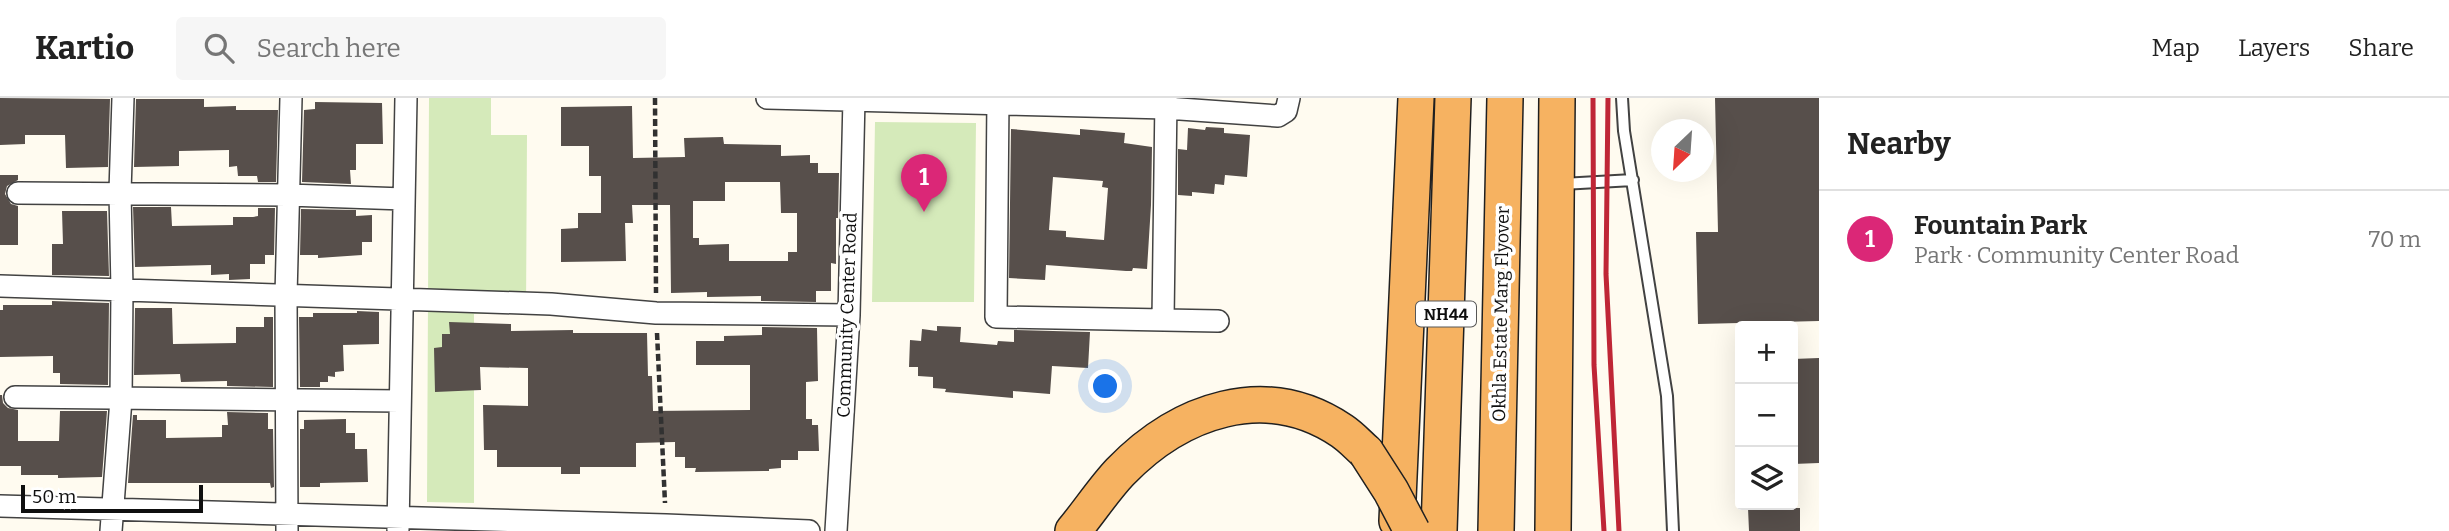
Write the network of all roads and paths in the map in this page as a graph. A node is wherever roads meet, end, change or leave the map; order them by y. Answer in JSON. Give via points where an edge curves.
{"nodes":[{"id":1,"x":123,"y":98,"type":"edge"},
{"id":2,"x":291,"y":98,"type":"edge"},
{"id":3,"x":406,"y":98,"type":"edge"},
{"id":4,"x":767,"y":98,"type":"edge"},
{"id":5,"x":1289,"y":98,"type":"edge"},
{"id":6,"x":1416,"y":98,"type":"edge"},
{"id":7,"x":1453,"y":98,"type":"edge"},
{"id":8,"x":1505,"y":98,"type":"edge"},
{"id":9,"x":1557,"y":98,"type":"edge"},
{"id":10,"x":1622,"y":98,"type":"edge"},
{"id":11,"x":854,"y":99,"type":"edge"},
{"id":12,"x":998,"y":101,"type":"edge"},
{"id":13,"x":1166,"y":103,"type":"edge"},
{"id":14,"x":1633,"y":180,"type":"junction"},
{"id":15,"x":1556,"y":184,"type":"junction"},
{"id":16,"x":120,"y":192,"type":"junction"},
{"id":17,"x":18,"y":193,"type":"dead end"},
{"id":18,"x":288,"y":195,"type":"junction"},
{"id":19,"x":404,"y":199,"type":"junction"},
{"id":20,"x":0,"y":286,"type":"edge"},
{"id":21,"x":122,"y":289,"type":"junction"},
{"id":22,"x":286,"y":296,"type":"junction"},
{"id":23,"x":402,"y":300,"type":"junction"},
{"id":24,"x":849,"y":315,"type":"junction"},
{"id":25,"x":1163,"y":320,"type":"junction"},
{"id":26,"x":1218,"y":321,"type":"dead end"},
{"id":27,"x":15,"y":397,"type":"dead end"},
{"id":28,"x":121,"y":398,"type":"junction"},
{"id":29,"x":286,"y":400,"type":"junction"},
{"id":30,"x":400,"y":401,"type":"junction"},
{"id":31,"x":0,"y":506,"type":"edge"},
{"id":32,"x":111,"y":509,"type":"junction"},
{"id":33,"x":287,"y":522,"type":"edge"},
{"id":34,"x":398,"y":524,"type":"edge"},
{"id":35,"x":111,"y":531,"type":"edge"},
{"id":36,"x":809,"y":531,"type":"edge"},
{"id":37,"x":836,"y":531,"type":"edge"},
{"id":38,"x":1073,"y":531,"type":"edge"},
{"id":39,"x":1397,"y":531,"type":"edge"},
{"id":40,"x":1412,"y":531,"type":"edge"},
{"id":41,"x":1439,"y":531,"type":"edge"},
{"id":42,"x":1496,"y":531,"type":"edge"},
{"id":43,"x":1553,"y":531,"type":"edge"},
{"id":44,"x":1673,"y":531,"type":"edge"}],
"edges":[{"from":1,"to":16,"type":"street"},
{"from":2,"to":18,"type":"street"},
{"from":3,"to":19,"type":"street"},
{"from":4,"to":11,"type":"street"},
{"from":5,"to":13,"type":"street","via":[[1286,111],[1278,116]]},
{"from":6,"to":39,"type":"highway"},
{"from":7,"to":41,"type":"highway","number":"NH44"},
{"from":8,"to":42,"type":"highway","name":"Okhla Estate Marg Flyover","number":"NH44"},
{"from":9,"to":15,"type":"highway"},
{"from":10,"to":14,"type":"lane"},
{"from":11,"to":12,"type":"street"},
{"from":11,"to":24,"type":"street","name":"Community Center Road"},
{"from":12,"to":13,"type":"street"},
{"from":12,"to":25,"type":"street","via":[[996,317]]},
{"from":13,"to":25,"type":"street"},
{"from":14,"to":15,"type":"lane"},
{"from":14,"to":44,"type":"lane","via":[[1667,396]]},
{"from":15,"to":43,"type":"highway"},
{"from":16,"to":17,"type":"street"},
{"from":16,"to":18,"type":"street"},
{"from":16,"to":21,"type":"street"},
{"from":18,"to":19,"type":"street"},
{"from":18,"to":22,"type":"street"},
{"from":19,"to":23,"type":"street"},
{"from":20,"to":21,"type":"street"},
{"from":21,"to":22,"type":"street"},
{"from":21,"to":28,"type":"street"},
{"from":22,"to":23,"type":"street"},
{"from":22,"to":29,"type":"street"},
{"from":23,"to":24,"type":"street","via":[[551,304],[656,313]]},
{"from":23,"to":30,"type":"street"},
{"from":24,"to":37,"type":"street","name":"Community Center Road"},
{"from":25,"to":26,"type":"street"},
{"from":27,"to":28,"type":"street"},
{"from":28,"to":29,"type":"street"},
{"from":28,"to":32,"type":"street"},
{"from":29,"to":30,"type":"street"},
{"from":29,"to":33,"type":"street"},
{"from":30,"to":34,"type":"street"},
{"from":31,"to":32,"type":"street"},
{"from":32,"to":33,"type":"street"},
{"from":32,"to":35,"type":"street"},
{"from":33,"to":34,"type":"street"},
{"from":34,"to":36,"type":"street"},
{"from":38,"to":40,"type":"highway","bridge":true,"via":[[1121,472],[1162,437],[1189,420],[1240,406],[1283,407],[1342,431],[1366,452]]}]}
